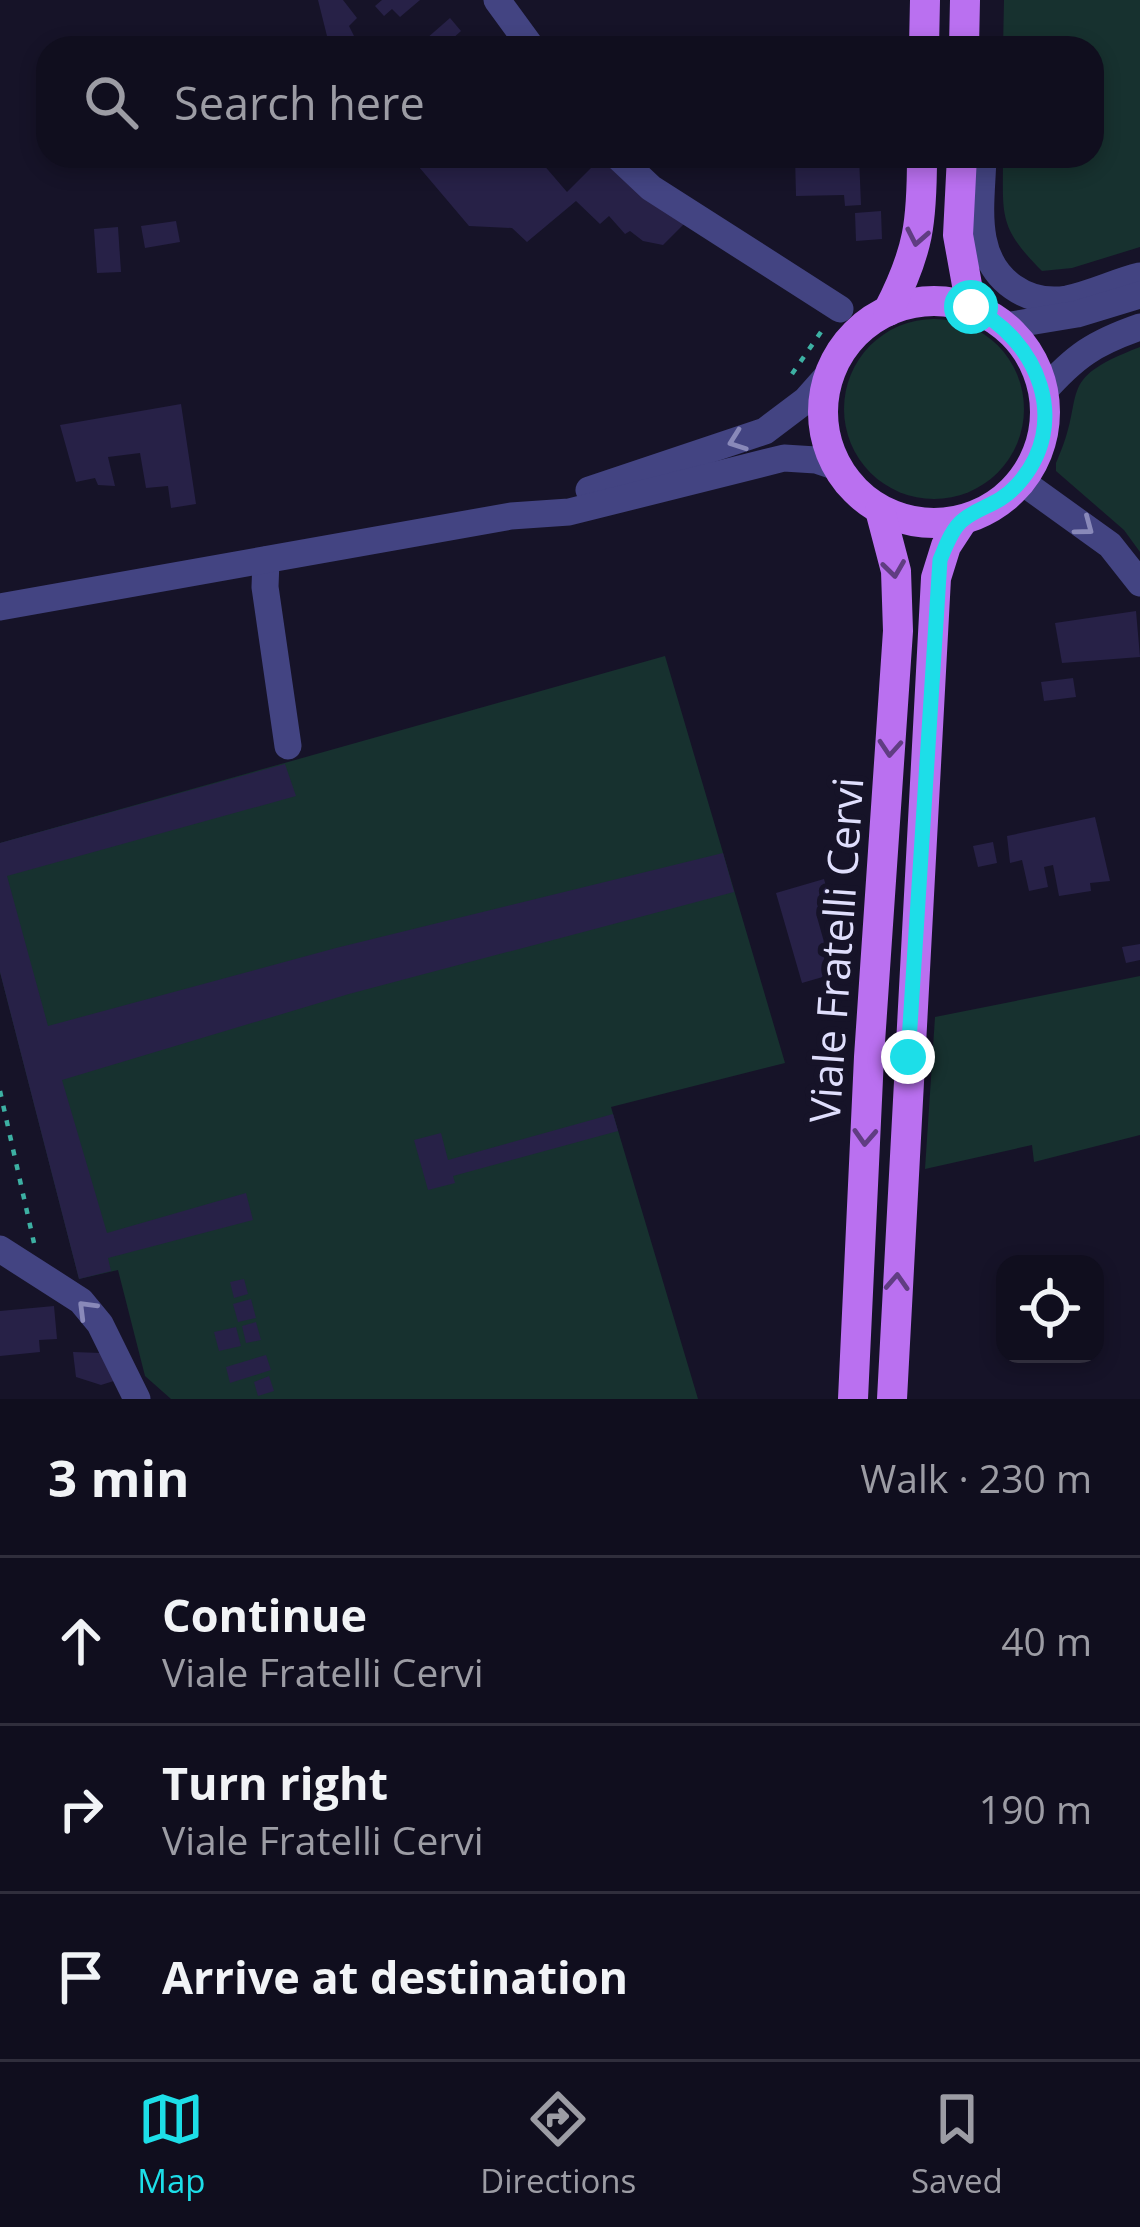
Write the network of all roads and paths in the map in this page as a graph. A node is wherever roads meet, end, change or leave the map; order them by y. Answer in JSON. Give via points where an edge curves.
{"nodes":[{"id":1,"x":497,"y":0,"type":"edge"},
{"id":2,"x":925,"y":0,"type":"edge"},
{"id":3,"x":965,"y":0,"type":"edge"},
{"id":4,"x":523,"y":36,"type":"edge"},
{"id":5,"x":924,"y":36,"type":"edge"},
{"id":6,"x":964,"y":36,"type":"edge"},
{"id":7,"x":629,"y":168,"type":"edge"},
{"id":8,"x":922,"y":168,"type":"edge"},
{"id":9,"x":961,"y":168,"type":"edge"},
{"id":10,"x":983,"y":168,"type":"edge"},
{"id":11,"x":1140,"y":276,"type":"edge"},
{"id":12,"x":1140,"y":295,"type":"edge"},
{"id":13,"x":971,"y":307,"type":"junction"},
{"id":14,"x":840,"y":309,"type":"joint"},
{"id":15,"x":888,"y":311,"type":"junction"},
{"id":16,"x":1005,"y":326,"type":"junction"},
{"id":17,"x":1140,"y":327,"type":"edge"},
{"id":18,"x":830,"y":373,"type":"junction"},
{"id":19,"x":785,"y":384,"type":"dead end"},
{"id":20,"x":1043,"y":392,"type":"junction"},
{"id":21,"x":837,"y":467,"type":"junction"},
{"id":22,"x":1021,"y":481,"type":"junction"},
{"id":23,"x":880,"y":509,"type":"junction"},
{"id":24,"x":511,"y":516,"type":"junction"},
{"id":25,"x":963,"y":520,"type":"junction"},
{"id":26,"x":266,"y":560,"type":"junction"},
{"id":27,"x":1140,"y":583,"type":"edge"},
{"id":28,"x":0,"y":607,"type":"edge"},
{"id":29,"x":288,"y":746,"type":"dead end"},
{"id":30,"x":0,"y":1090,"type":"edge"},
{"id":31,"x":35,"y":1248,"type":"dead end"},
{"id":32,"x":0,"y":1250,"type":"edge"},
{"id":33,"x":136,"y":1399,"type":"edge"},
{"id":34,"x":853,"y":1399,"type":"edge"},
{"id":35,"x":892,"y":1399,"type":"edge"}],
"edges":[{"from":1,"to":4,"type":"street"},
{"from":2,"to":5,"type":"main road"},
{"from":3,"to":6,"type":"main road"},
{"from":7,"to":14,"type":"street"},
{"from":8,"to":15,"type":"main road","one_way":true,"via":[[921,230]]},
{"from":9,"to":13,"type":"main road","via":[[958,235]]},
{"from":10,"to":11,"type":"street","via":[[981,227],[988,262],[1001,279],[1039,300],[1061,300]]},
{"from":12,"to":16,"type":"street"},
{"from":13,"to":15,"type":"main road","via":[[929,301]]},
{"from":13,"to":16,"type":"main road"},
{"from":14,"to":19,"type":"path"},
{"from":15,"to":18,"type":"main road","via":[[847,343]]},
{"from":16,"to":20,"type":"main road","via":[[1030,356]]},
{"from":17,"to":20,"type":"street","via":[[1073,358]]},
{"from":18,"to":21,"type":"main road","via":[[824,430]]},
{"from":18,"to":24,"type":"street","one_way":true,"via":[[765,430]]},
{"from":20,"to":22,"type":"main road","via":[[1042,439]]},
{"from":21,"to":23,"type":"main road"},
{"from":21,"to":24,"type":"street","via":[[784,458],[569,512]]},
{"from":22,"to":25,"type":"main road"},
{"from":22,"to":27,"type":"street","one_way":true,"via":[[1110,545]]},
{"from":23,"to":25,"type":"main road","via":[[920,523]]},
{"from":23,"to":34,"type":"main road","name":"Viale Fratelli Cervi","one_way":true,"via":[[896,571],[898,631]]},
{"from":24,"to":26,"type":"street"},
{"from":35,"to":25,"type":"main road","name":"Viale Fratelli Cervi","one_way":true,"via":[[936,578]]},
{"from":26,"to":28,"type":"street"},
{"from":26,"to":29,"type":"street"},
{"from":30,"to":31,"type":"path"},
{"from":33,"to":32,"type":"street","one_way":true,"via":[[81,1301]]}]}
